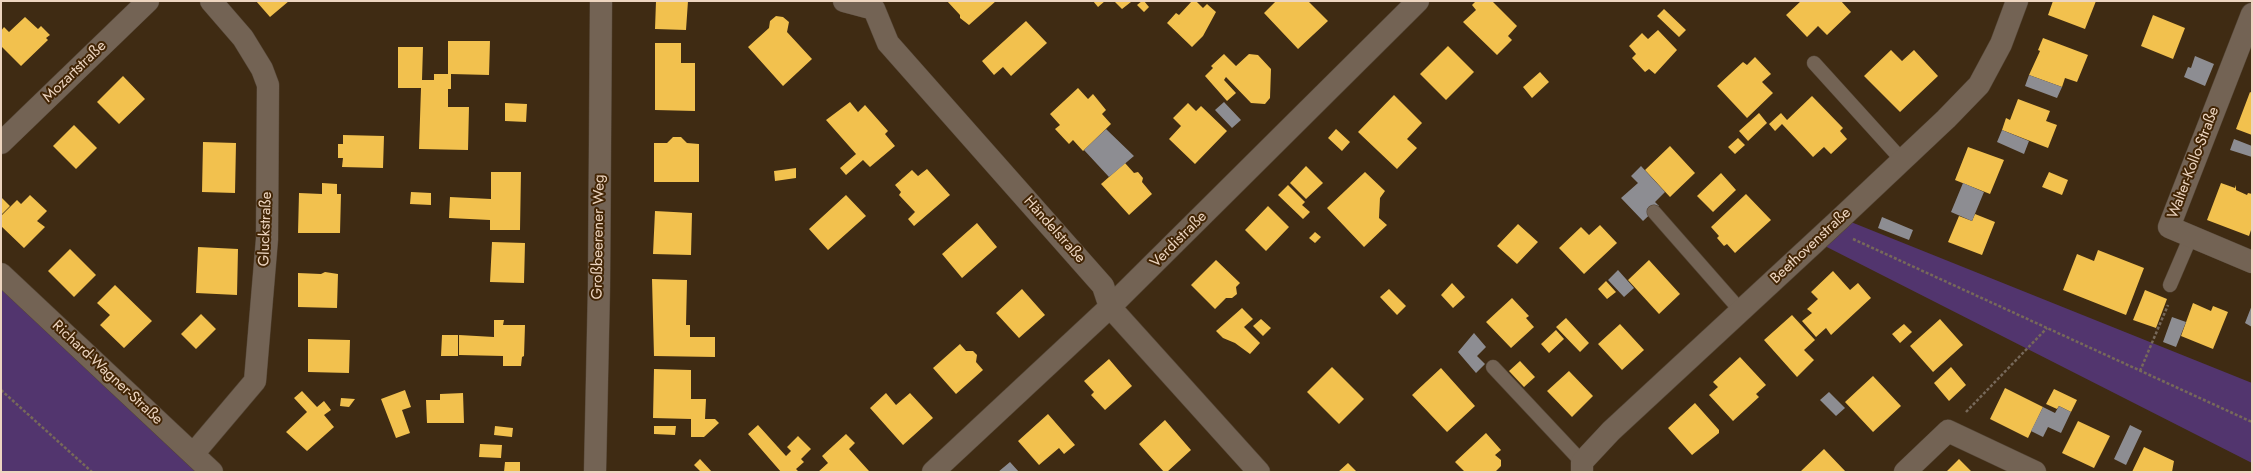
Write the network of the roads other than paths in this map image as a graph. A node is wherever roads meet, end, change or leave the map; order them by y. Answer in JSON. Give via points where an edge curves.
{"nodes":[{"id":1,"x":211,"y":1,"type":"edge"},
{"id":2,"x":601,"y":1,"type":"edge"},
{"id":3,"x":844,"y":1,"type":"edge"},
{"id":4,"x":1418,"y":1,"type":"edge"},
{"id":5,"x":2017,"y":1,"type":"edge"},
{"id":6,"x":139,"y":4,"type":"edge"},
{"id":7,"x":878,"y":5,"type":"edge"},
{"id":8,"x":2252,"y":14,"type":"edge"},
{"id":9,"x":1814,"y":63,"type":"dead end"},
{"id":10,"x":1,"y":143,"type":"edge"},
{"id":11,"x":1902,"y":160,"type":"junction"},
{"id":12,"x":1654,"y":212,"type":"dead end"},
{"id":13,"x":2191,"y":236,"type":"junction"},
{"id":14,"x":2252,"y":262,"type":"edge"},
{"id":15,"x":1,"y":274,"type":"edge"},
{"id":16,"x":2170,"y":285,"type":"road end"},
{"id":17,"x":1110,"y":307,"type":"junction"},
{"id":18,"x":1741,"y":311,"type":"junction"},
{"id":19,"x":1493,"y":367,"type":"dead end"},
{"id":20,"x":194,"y":453,"type":"junction"},
{"id":21,"x":1582,"y":467,"type":"edge"},
{"id":22,"x":212,"y":472,"type":"edge"},
{"id":23,"x":595,"y":472,"type":"edge"},
{"id":24,"x":933,"y":472,"type":"edge"},
{"id":25,"x":1258,"y":472,"type":"edge"},
{"id":26,"x":1905,"y":472,"type":"edge"},
{"id":27,"x":2035,"y":472,"type":"edge"}],
"edges":[{"from":1,"to":20,"type":"street","name":"Gluckstraße","via":[[243,38],[262,69],[268,85],[267,239],[255,381]]},
{"from":2,"to":23,"type":"street","name":"Großbeerener Weg"},
{"from":3,"to":7,"type":"street","name":"Händelstraße"},
{"from":4,"to":17,"type":"street","name":"Verdistraße"},
{"from":5,"to":11,"type":"street","name":"Beethovenstraße","via":[[2001,44],[1979,85]]},
{"from":6,"to":10,"type":"street","name":"Mozartstraße"},
{"from":7,"to":17,"type":"street","name":"Händelstraße","via":[[888,43],[1103,286]]},
{"from":8,"to":13,"type":"street","name":"Walter-Kollo-Straße","via":[[2169,227]]},
{"from":9,"to":11,"type":"lane"},
{"from":11,"to":18,"type":"street","name":"Beethovenstraße"},
{"from":12,"to":18,"type":"lane"},
{"from":13,"to":14,"type":"street","name":"Walter-Kollo-Straße"},
{"from":13,"to":16,"type":"lane"},
{"from":15,"to":20,"type":"street","name":"Richard-Wagner-Straße"},
{"from":17,"to":24,"type":"street","name":"Verdistraße"},
{"from":17,"to":25,"type":"street","name":"Händelstraße"},
{"from":18,"to":21,"type":"street","name":"Beethovenstraße","via":[[1611,431]]},
{"from":19,"to":21,"type":"lane"},
{"from":20,"to":22,"type":"street","name":"Richard-Wagner-Straße"},
{"from":26,"to":27,"type":"street","via":[[1948,431]]}]}
